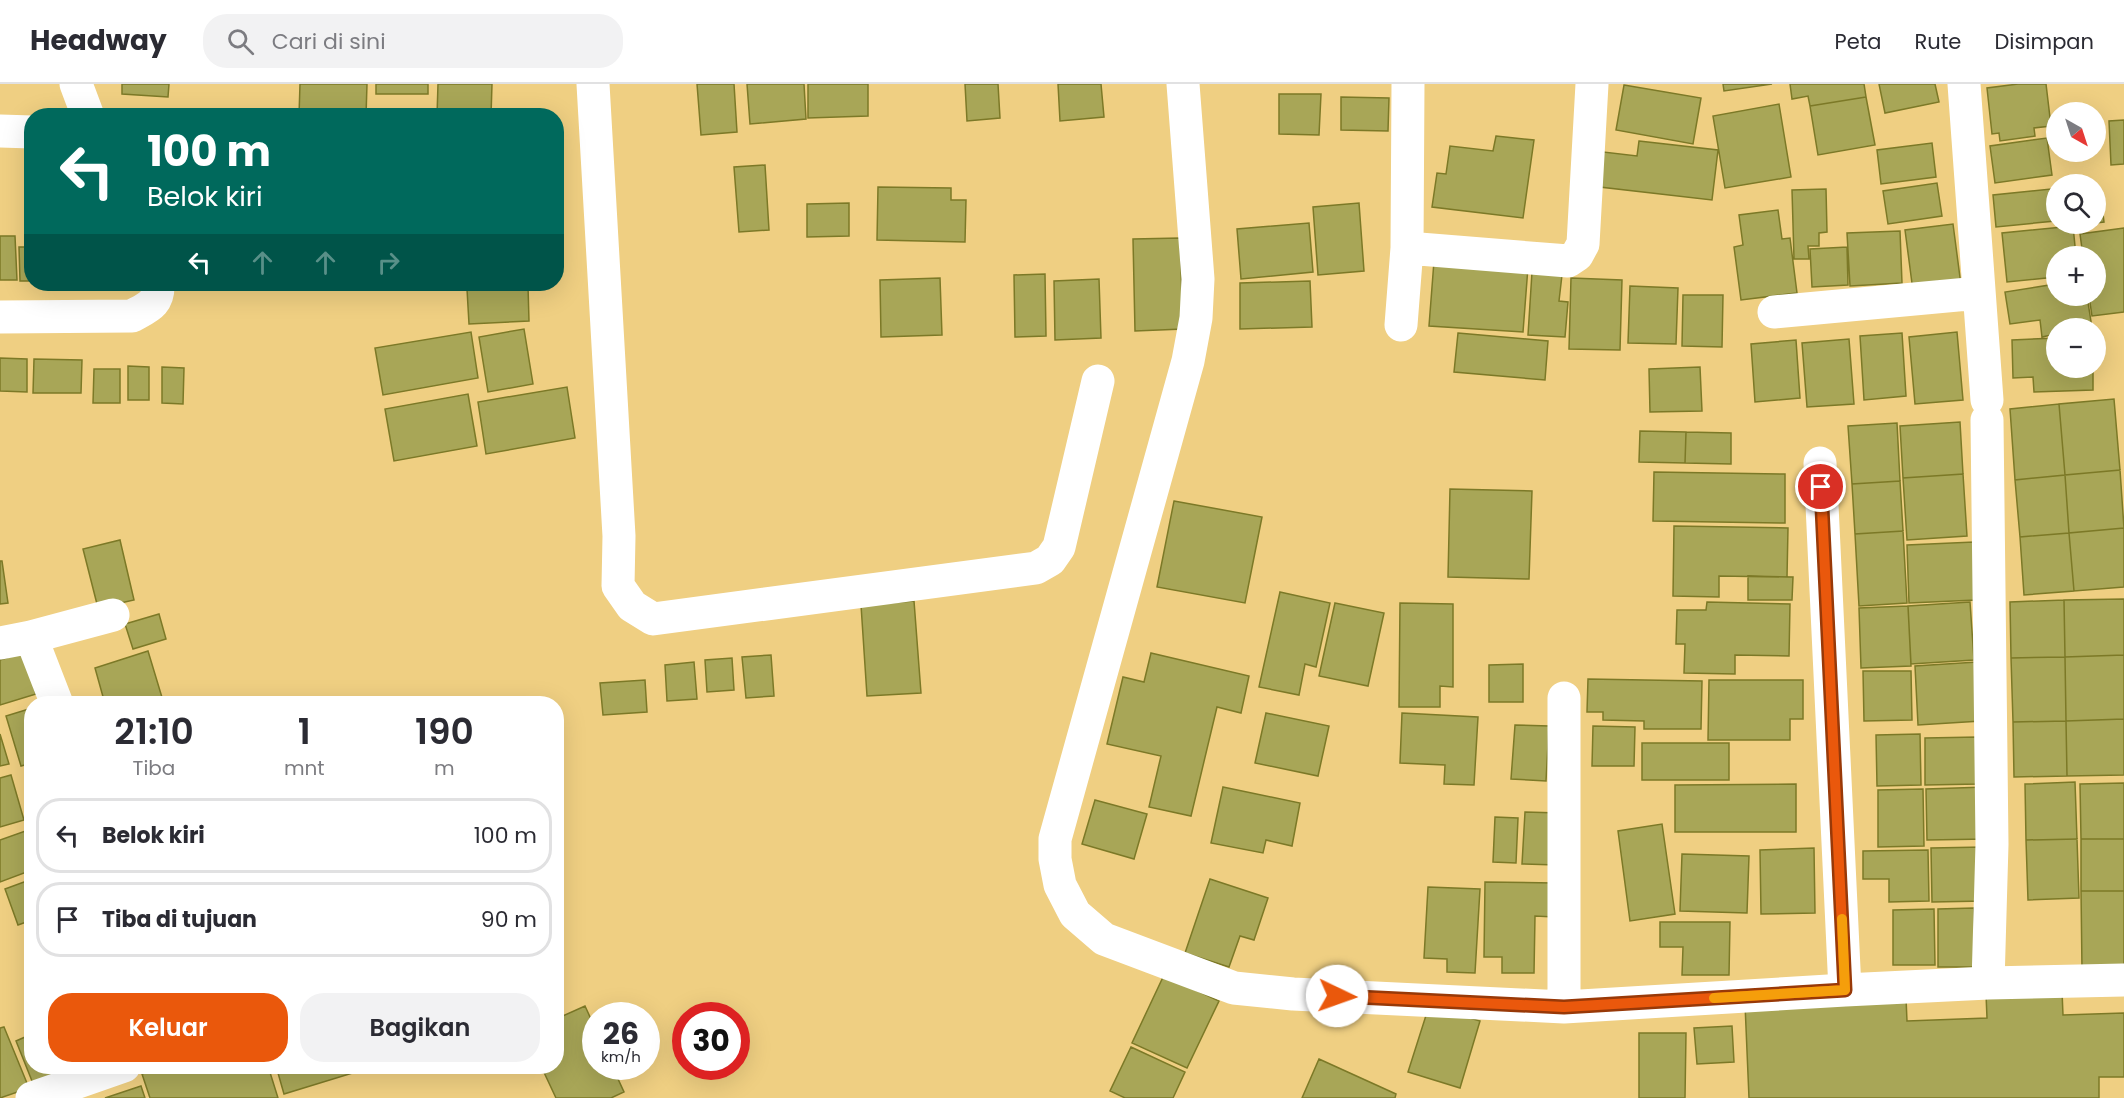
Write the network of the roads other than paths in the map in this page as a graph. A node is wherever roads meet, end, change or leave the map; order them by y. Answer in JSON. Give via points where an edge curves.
{"nodes":[{"id":1,"x":76,"y":84,"type":"edge"},
{"id":2,"x":593,"y":84,"type":"edge"},
{"id":3,"x":1183,"y":84,"type":"edge"},
{"id":4,"x":1407,"y":84,"type":"edge"},
{"id":5,"x":1592,"y":84,"type":"edge"},
{"id":6,"x":1964,"y":84,"type":"edge"},
{"id":7,"x":85,"y":108,"type":"edge"},
{"id":8,"x":0,"y":131,"type":"edge"},
{"id":9,"x":24,"y":132,"type":"edge"},
{"id":10,"x":1407,"y":248,"type":"junction"},
{"id":11,"x":159,"y":291,"type":"edge"},
{"id":12,"x":1979,"y":293,"type":"junction"},
{"id":13,"x":1774,"y":312,"type":"dead end"},
{"id":14,"x":0,"y":317,"type":"edge"},
{"id":15,"x":1401,"y":325,"type":"dead end"},
{"id":16,"x":1098,"y":381,"type":"dead end"},
{"id":17,"x":1820,"y":463,"type":"dead end"},
{"id":18,"x":113,"y":615,"type":"dead end"},
{"id":19,"x":16,"y":640,"type":"edge"},
{"id":20,"x":52,"y":696,"type":"edge"},
{"id":21,"x":1564,"y":698,"type":"dead end"},
{"id":22,"x":2124,"y":980,"type":"edge"},
{"id":23,"x":1988,"y":983,"type":"junction"},
{"id":24,"x":1845,"y":990,"type":"junction"},
{"id":25,"x":1564,"y":1007,"type":"junction"},
{"id":26,"x":101,"y":1074,"type":"edge"},
{"id":27,"x":32,"y":1098,"type":"edge"}],
"edges":[{"from":1,"to":7,"type":"street"},
{"from":2,"to":16,"type":"street","via":[[619,536],[618,586],[632,606],[653,619],[1036,568],[1050,560],[1059,547]]},
{"from":3,"to":25,"type":"street","via":[[1198,279],[1196,318],[1188,361],[1055,838],[1060,885],[1075,914],[1104,939],[1234,988]]},
{"from":4,"to":10,"type":"street"},
{"from":5,"to":10,"type":"street","via":[[1583,244],[1577,255],[1568,261]]},
{"from":6,"to":12,"type":"street"},
{"from":8,"to":9,"type":"street"},
{"from":10,"to":15,"type":"street"},
{"from":11,"to":14,"type":"street","via":[[151,306],[132,316]]},
{"from":12,"to":13,"type":"street"},
{"from":12,"to":23,"type":"street","via":[[1987,410],[1992,844]]},
{"from":17,"to":24,"type":"street"},
{"from":18,"to":19,"type":"street"},
{"from":19,"to":20,"type":"street"},
{"from":21,"to":25,"type":"street"},
{"from":22,"to":23,"type":"street"},
{"from":23,"to":24,"type":"street"},
{"from":24,"to":25,"type":"street"},
{"from":26,"to":27,"type":"street"}]}
